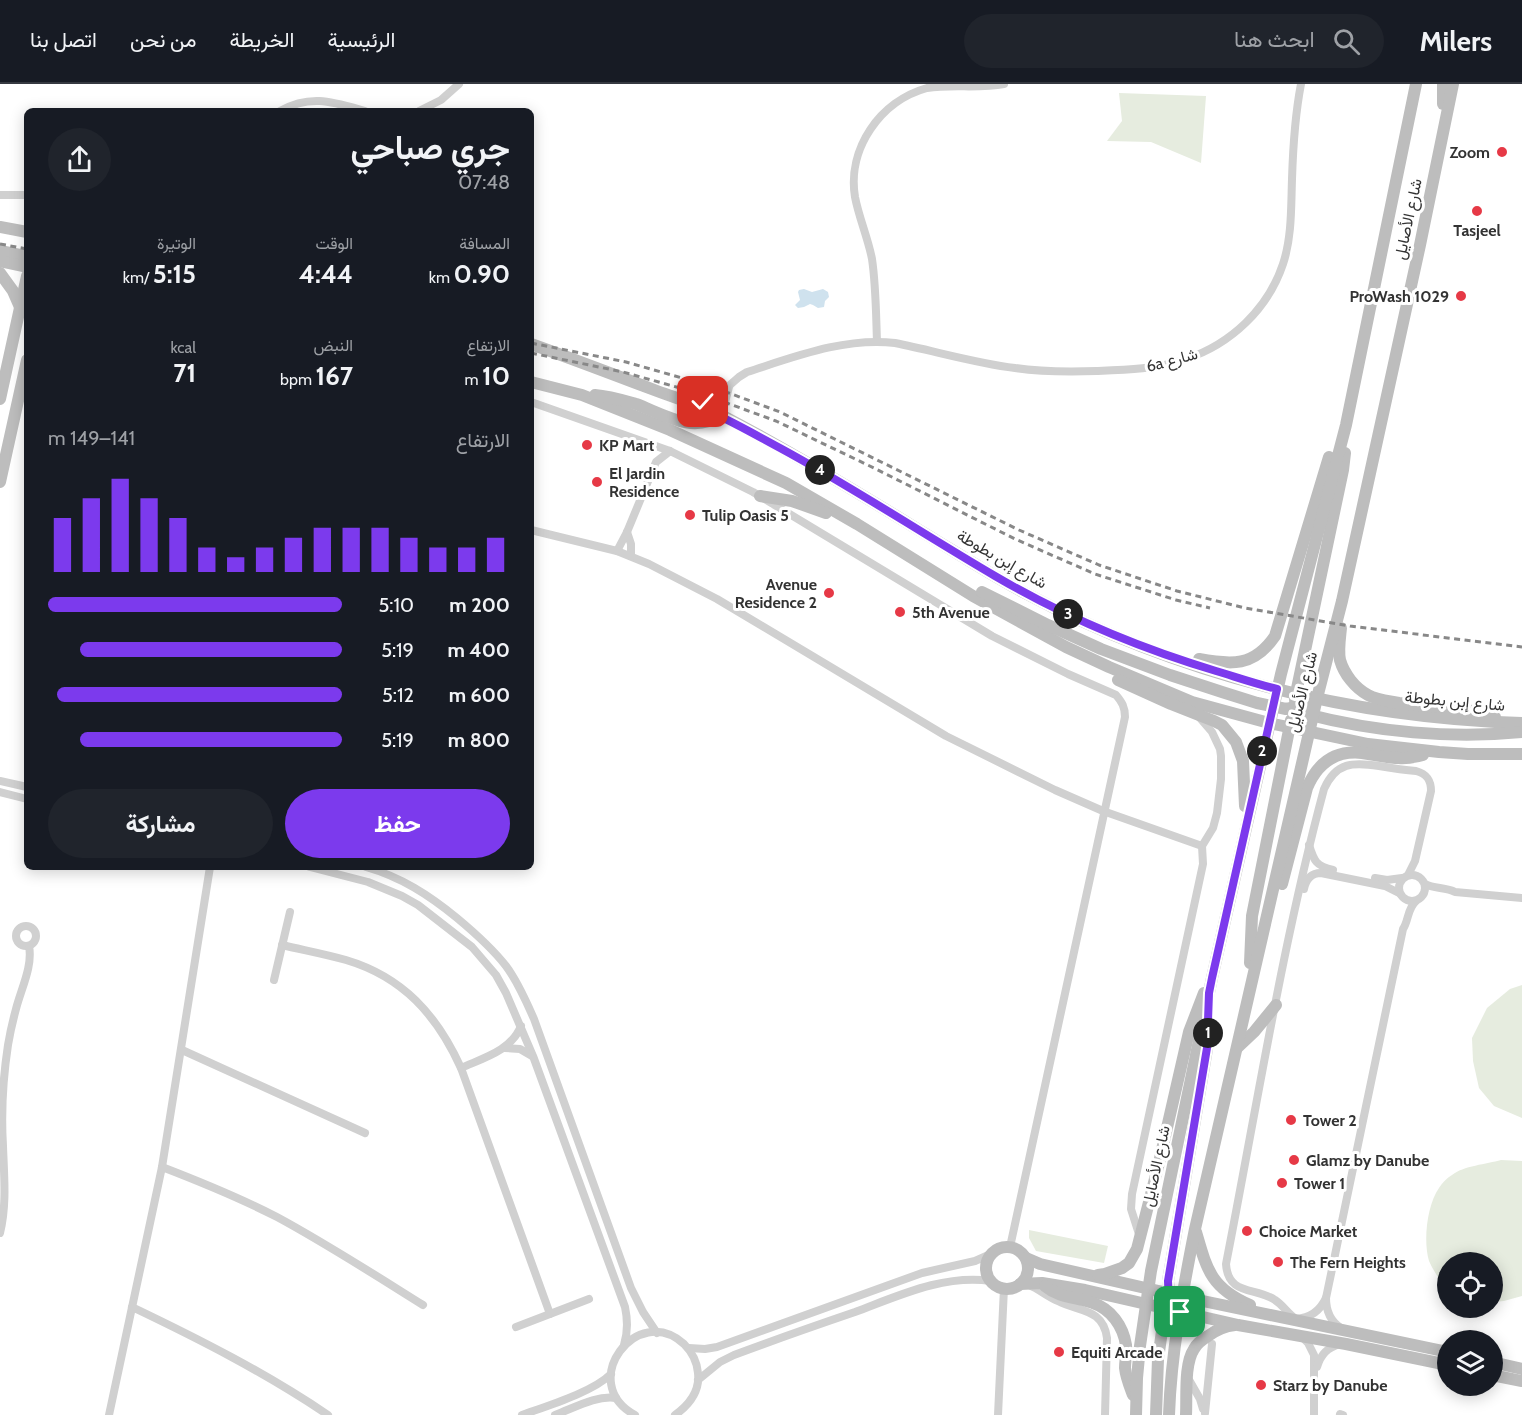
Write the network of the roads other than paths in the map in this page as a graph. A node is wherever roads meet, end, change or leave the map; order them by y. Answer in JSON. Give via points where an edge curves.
{"nodes":[{"id":1,"x":459,"y":84,"type":"edge"},
{"id":2,"x":1005,"y":84,"type":"edge"},
{"id":3,"x":1302,"y":84,"type":"edge"},
{"id":4,"x":1416,"y":84,"type":"edge"},
{"id":5,"x":1443,"y":84,"type":"edge"},
{"id":6,"x":1453,"y":84,"type":"edge"},
{"id":7,"x":287,"y":108,"type":"edge"},
{"id":8,"x":354,"y":108,"type":"edge"},
{"id":9,"x":425,"y":108,"type":"edge"},
{"id":10,"x":1443,"y":132,"type":"junction"},
{"id":11,"x":0,"y":195,"type":"edge"},
{"id":12,"x":24,"y":195,"type":"edge"},
{"id":13,"x":0,"y":227,"type":"edge"},
{"id":14,"x":24,"y":231,"type":"edge"},
{"id":15,"x":0,"y":251,"type":"edge"},
{"id":16,"x":24,"y":255,"type":"edge"},
{"id":17,"x":0,"y":261,"type":"edge"},
{"id":18,"x":24,"y":266,"type":"edge"},
{"id":19,"x":0,"y":273,"type":"edge"},
{"id":20,"x":24,"y":290,"type":"edge"},
{"id":21,"x":20,"y":308,"type":"junction"},
{"id":22,"x":877,"y":342,"type":"junction"},
{"id":23,"x":534,"y":345,"type":"edge"},
{"id":24,"x":24,"y":374,"type":"edge"},
{"id":25,"x":534,"y":383,"type":"edge"},
{"id":26,"x":729,"y":387,"type":"junction"},
{"id":27,"x":582,"y":395,"type":"junction"},
{"id":28,"x":1352,"y":397,"type":"junction"},
{"id":29,"x":0,"y":399,"type":"edge"},
{"id":30,"x":534,"y":403,"type":"edge"},
{"id":31,"x":695,"y":405,"type":"junction"},
{"id":32,"x":720,"y":415,"type":"junction"},
{"id":33,"x":1346,"y":424,"type":"junction"},
{"id":34,"x":649,"y":443,"type":"junction"},
{"id":35,"x":670,"y":451,"type":"junction"},
{"id":36,"x":656,"y":462,"type":"junction"},
{"id":37,"x":0,"y":482,"type":"edge"},
{"id":38,"x":760,"y":496,"type":"junction"},
{"id":39,"x":857,"y":524,"type":"junction"},
{"id":40,"x":534,"y":531,"type":"edge"},
{"id":41,"x":627,"y":531,"type":"junction"},
{"id":42,"x":617,"y":551,"type":"junction"},
{"id":43,"x":631,"y":556,"type":"junction"},
{"id":44,"x":926,"y":568,"type":"junction"},
{"id":45,"x":1342,"y":601,"type":"junction"},
{"id":46,"x":1173,"y":658,"type":"junction"},
{"id":47,"x":1320,"y":684,"type":"junction"},
{"id":48,"x":1262,"y":685,"type":"junction"},
{"id":49,"x":1297,"y":687,"type":"junction"},
{"id":50,"x":1277,"y":689,"type":"junction"},
{"id":51,"x":1317,"y":698,"type":"junction"},
{"id":52,"x":1257,"y":703,"type":"junction"},
{"id":53,"x":1273,"y":706,"type":"junction"},
{"id":54,"x":1293,"y":711,"type":"junction"},
{"id":55,"x":1191,"y":712,"type":"junction"},
{"id":56,"x":1313,"y":715,"type":"junction"},
{"id":57,"x":1326,"y":718,"type":"junction"},
{"id":58,"x":1269,"y":723,"type":"junction"},
{"id":59,"x":1521,"y":726,"type":"edge"},
{"id":60,"x":1290,"y":728,"type":"junction"},
{"id":61,"x":1309,"y":732,"type":"junction"},
{"id":62,"x":1323,"y":735,"type":"junction"},
{"id":63,"x":1265,"y":738,"type":"junction"},
{"id":64,"x":1288,"y":742,"type":"junction"},
{"id":65,"x":1439,"y":752,"type":"junction"},
{"id":66,"x":1522,"y":754,"type":"edge"},
{"id":67,"x":0,"y":781,"type":"edge"},
{"id":68,"x":24,"y":786,"type":"edge"},
{"id":69,"x":0,"y":792,"type":"edge"},
{"id":70,"x":24,"y":797,"type":"edge"},
{"id":71,"x":1103,"y":811,"type":"junction"},
{"id":72,"x":1246,"y":826,"type":"junction"},
{"id":73,"x":1309,"y":844,"type":"junction"},
{"id":74,"x":1202,"y":846,"type":"junction"},
{"id":75,"x":210,"y":870,"type":"edge"},
{"id":76,"x":322,"y":870,"type":"edge"},
{"id":77,"x":376,"y":870,"type":"edge"},
{"id":78,"x":1405,"y":877,"type":"junction"},
{"id":79,"x":1425,"y":884,"type":"junction"},
{"id":80,"x":1455,"y":892,"type":"junction"},
{"id":81,"x":1400,"y":894,"type":"junction"},
{"id":82,"x":1419,"y":898,"type":"junction"},
{"id":83,"x":1522,"y":898,"type":"edge"},
{"id":84,"x":290,"y":912,"type":"dead end"},
{"id":85,"x":1266,"y":917,"type":"junction"},
{"id":86,"x":1293,"y":919,"type":"junction"},
{"id":87,"x":1403,"y":929,"type":"junction"},
{"id":88,"x":282,"y":945,"type":"junction"},
{"id":89,"x":28,"y":946,"type":"dead end"},
{"id":90,"x":1212,"y":978,"type":"junction"},
{"id":91,"x":274,"y":980,"type":"dead end"},
{"id":92,"x":1249,"y":988,"type":"junction"},
{"id":93,"x":1209,"y":993,"type":"junction"},
{"id":94,"x":1276,"y":1005,"type":"junction"},
{"id":95,"x":521,"y":1026,"type":"junction"},
{"id":96,"x":505,"y":1048,"type":"junction"},
{"id":97,"x":1237,"y":1048,"type":"junction"},
{"id":98,"x":182,"y":1050,"type":"junction"},
{"id":99,"x":533,"y":1056,"type":"junction"},
{"id":100,"x":461,"y":1068,"type":"junction"},
{"id":101,"x":365,"y":1133,"type":"dead end"},
{"id":102,"x":162,"y":1167,"type":"junction"},
{"id":103,"x":1195,"y":1229,"type":"junction"},
{"id":104,"x":0,"y":1233,"type":"edge"},
{"id":105,"x":1139,"y":1240,"type":"junction"},
{"id":106,"x":1010,"y":1247,"type":"junction"},
{"id":107,"x":993,"y":1253,"type":"junction"},
{"id":108,"x":1026,"y":1258,"type":"junction"},
{"id":109,"x":1094,"y":1276,"type":"junction"},
{"id":110,"x":992,"y":1281,"type":"junction"},
{"id":111,"x":1023,"y":1283,"type":"junction"},
{"id":112,"x":1042,"y":1283,"type":"junction"},
{"id":113,"x":1004,"y":1288,"type":"junction"},
{"id":114,"x":1148,"y":1288,"type":"junction"},
{"id":115,"x":1326,"y":1298,"type":"junction"},
{"id":116,"x":589,"y":1299,"type":"dead end"},
{"id":117,"x":1163,"y":1301,"type":"junction"},
{"id":118,"x":423,"y":1305,"type":"dead end"},
{"id":119,"x":132,"y":1307,"type":"junction"},
{"id":120,"x":1183,"y":1312,"type":"junction"},
{"id":121,"x":550,"y":1314,"type":"junction"},
{"id":122,"x":1274,"y":1315,"type":"junction"},
{"id":123,"x":1296,"y":1319,"type":"junction"},
{"id":124,"x":1238,"y":1325,"type":"junction"},
{"id":125,"x":516,"y":1327,"type":"dead end"},
{"id":126,"x":1343,"y":1329,"type":"junction"},
{"id":127,"x":657,"y":1333,"type":"junction"},
{"id":128,"x":1301,"y":1335,"type":"junction"},
{"id":129,"x":1212,"y":1344,"type":"dead end"},
{"id":130,"x":1346,"y":1344,"type":"junction"},
{"id":131,"x":624,"y":1345,"type":"junction"},
{"id":132,"x":689,"y":1348,"type":"junction"},
{"id":133,"x":1437,"y":1350,"type":"edge"},
{"id":134,"x":1437,"y":1363,"type":"edge"},
{"id":135,"x":1503,"y":1365,"type":"edge"},
{"id":136,"x":1522,"y":1369,"type":"edge"},
{"id":137,"x":1315,"y":1373,"type":"junction"},
{"id":138,"x":611,"y":1374,"type":"junction"},
{"id":139,"x":1503,"y":1377,"type":"edge"},
{"id":140,"x":1188,"y":1378,"type":"junction"},
{"id":141,"x":698,"y":1380,"type":"junction"},
{"id":142,"x":1522,"y":1381,"type":"edge"},
{"id":143,"x":616,"y":1398,"type":"junction"},
{"id":144,"x":1136,"y":1409,"type":"edge"},
{"id":145,"x":1205,"y":1414,"type":"edge"},
{"id":146,"x":109,"y":1415,"type":"edge"},
{"id":147,"x":328,"y":1415,"type":"edge"},
{"id":148,"x":522,"y":1415,"type":"edge"},
{"id":149,"x":555,"y":1415,"type":"edge"},
{"id":150,"x":635,"y":1415,"type":"edge"},
{"id":151,"x":675,"y":1415,"type":"edge"},
{"id":152,"x":998,"y":1415,"type":"edge"},
{"id":153,"x":1105,"y":1415,"type":"edge"},
{"id":154,"x":1156,"y":1415,"type":"edge"},
{"id":155,"x":1169,"y":1415,"type":"edge"},
{"id":156,"x":1186,"y":1415,"type":"edge"},
{"id":157,"x":1314,"y":1415,"type":"edge"}],
"edges":[{"from":1,"to":9,"type":"street"},
{"from":2,"to":22,"type":"street","via":[[944,85],[917,92],[890,107],[867,135],[858,155],[854,186],[873,266]]},
{"from":3,"to":22,"type":"street","name":"6a شارع","via":[[1283,264],[1257,310],[1217,345],[1167,364],[1063,372],[1006,367]]},
{"from":4,"to":28,"type":"main road","name":"شارع الأصايل"},
{"from":5,"to":10,"type":"main road"},
{"from":6,"to":10,"type":"main road","name":"شارع الأصايل"},
{"from":7,"to":8,"type":"street","via":[[320,100]]},
{"from":10,"to":45,"type":"main road","name":"شارع الأصايل"},
{"from":11,"to":12,"type":"street"},
{"from":13,"to":14,"type":"main road"},
{"from":15,"to":16,"type":"main road"},
{"from":17,"to":18,"type":"main road"},
{"from":19,"to":21,"type":"main road"},
{"from":20,"to":21,"type":"main road"},
{"from":21,"to":29,"type":"main road"},
{"from":22,"to":26,"type":"street","name":"6a شارع","via":[[798,356],[747,372]]},
{"from":23,"to":31,"type":"main road","name":"شارع إبن بطوطة"},
{"from":24,"to":37,"type":"main road"},
{"from":25,"to":27,"type":"main road"},
{"from":26,"to":31,"type":"street","name":"6a شارع"},
{"from":26,"to":32,"type":"street"},
{"from":27,"to":32,"type":"main road","via":[[615,398],[688,423]]},
{"from":27,"to":39,"type":"main road","via":[[786,483]]},
{"from":28,"to":33,"type":"main road","name":"شارع الأصايل"},
{"from":28,"to":46,"type":"main road","via":[[1330,454],[1278,627],[1269,644],[1255,656],[1237,663]]},
{"from":30,"to":34,"type":"street"},
{"from":31,"to":32,"type":"main road","name":"شارع إبن بطوطة"},
{"from":32,"to":46,"type":"main road","name":"شارع إبن بطوطة","via":[[1026,594]]},
{"from":33,"to":49,"type":"main road","via":[[1343,470]]},
{"from":33,"to":50,"type":"main road","name":"شارع الأصايل"},
{"from":34,"to":35,"type":"street"},
{"from":34,"to":36,"type":"street"},
{"from":35,"to":36,"type":"street"},
{"from":35,"to":38,"type":"street"},
{"from":36,"to":41,"type":"street"},
{"from":38,"to":39,"type":"main road","via":[[792,501]]},
{"from":38,"to":71,"type":"street","via":[[992,636],[1116,695],[1125,708],[1125,717]]},
{"from":39,"to":44,"type":"main road"},
{"from":40,"to":42,"type":"street"},
{"from":41,"to":42,"type":"street"},
{"from":41,"to":43,"type":"street"},
{"from":42,"to":43,"type":"street"},
{"from":43,"to":71,"type":"street","via":[[717,599],[946,736]]},
{"from":44,"to":52,"type":"main road","via":[[1101,649]]},
{"from":44,"to":55,"type":"main road","via":[[970,602],[1062,653]]},
{"from":44,"to":58,"type":"main road","via":[[1109,668],[1192,702]]},
{"from":45,"to":47,"type":"main road","name":"شارع الأصايل"},
{"from":45,"to":59,"type":"main road","via":[[1340,658],[1349,678],[1363,691],[1379,699],[1471,711]]},
{"from":46,"to":48,"type":"main road","name":"شارع إبن بطوطة"},
{"from":47,"to":49,"type":"main road","via":[[1315,690]]},
{"from":47,"to":51,"type":"main road","name":"شارع الأصايل"},
{"from":48,"to":50,"type":"main road","name":"شارع إبن بطوطة"},
{"from":48,"to":52,"type":"main road","via":[[1267,695]]},
{"from":49,"to":50,"type":"main road","name":"شارع إبن بطوطة"},
{"from":49,"to":51,"type":"main road","name":"شارع إبن بطوطة"},
{"from":49,"to":54,"type":"main road"},
{"from":50,"to":53,"type":"main road","name":"شارع الأصايل"},
{"from":50,"to":54,"type":"main road"},
{"from":51,"to":54,"type":"main road"},
{"from":51,"to":56,"type":"main road","name":"شارع الأصايل"},
{"from":51,"to":59,"type":"main road","name":"شارع إبن بطوطة","via":[[1424,717]]},
{"from":52,"to":53,"type":"main road"},
{"from":53,"to":54,"type":"main road"},
{"from":53,"to":58,"type":"main road","name":"شارع الأصايل"},
{"from":54,"to":56,"type":"main road"},
{"from":54,"to":58,"type":"main road"},
{"from":54,"to":60,"type":"main road"},
{"from":54,"to":61,"type":"main road"},
{"from":55,"to":72,"type":"main road","via":[[1222,725],[1236,741],[1243,761]]},
{"from":55,"to":74,"type":"street","via":[[1212,732],[1221,756],[1217,813]]},
{"from":56,"to":57,"type":"main road"},
{"from":56,"to":61,"type":"main road","name":"شارع الأصايل"},
{"from":57,"to":59,"type":"main road","via":[[1381,728],[1468,734]]},
{"from":57,"to":62,"type":"main road","via":[[1317,726]]},
{"from":58,"to":60,"type":"main road"},
{"from":58,"to":63,"type":"main road","name":"شارع الأصايل"},
{"from":60,"to":61,"type":"main road"},
{"from":60,"to":64,"type":"main road"},
{"from":61,"to":62,"type":"main road"},
{"from":61,"to":85,"type":"main road","name":"شارع الأصايل"},
{"from":62,"to":65,"type":"main road"},
{"from":63,"to":64,"type":"main road","via":[[1278,730]]},
{"from":63,"to":72,"type":"main road","name":"شارع الأصايل"},
{"from":64,"to":92,"type":"main road","via":[[1252,916]]},
{"from":65,"to":66,"type":"main road"},
{"from":65,"to":85,"type":"main road","via":[[1398,759],[1345,753],[1318,768],[1307,788],[1280,888]]},
{"from":67,"to":68,"type":"street"},
{"from":69,"to":70,"type":"street"},
{"from":71,"to":74,"type":"street"},
{"from":71,"to":106,"type":"street"},
{"from":72,"to":90,"type":"main road","name":"شارع الأصايل"},
{"from":73,"to":78,"type":"street","via":[[1316,862],[1324,868],[1383,880]]},
{"from":73,"to":78,"type":"street","via":[[1324,789],[1338,770],[1360,763],[1421,772],[1430,782],[1431,791],[1415,861]]},
{"from":73,"to":86,"type":"street"},
{"from":74,"to":105,"type":"street","via":[[1203,864],[1132,1194],[1131,1209]]},
{"from":75,"to":98,"type":"street"},
{"from":76,"to":95,"type":"street","via":[[384,887],[436,918],[472,948],[496,975]]},
{"from":77,"to":127,"type":"street","via":[[401,879],[436,901],[491,948],[516,981],[534,1019],[631,1288]]},
{"from":78,"to":79,"type":"street","via":[[1417,875]]},
{"from":78,"to":81,"type":"street","via":[[1398,885]]},
{"from":79,"to":80,"type":"street"},
{"from":79,"to":82,"type":"street"},
{"from":80,"to":82,"type":"street"},
{"from":80,"to":83,"type":"street"},
{"from":81,"to":82,"type":"street","via":[[1408,901]]},
{"from":81,"to":86,"type":"street","via":[[1385,886],[1315,873],[1307,879]]},
{"from":81,"to":87,"type":"street","via":[[1404,904]]},
{"from":82,"to":87,"type":"street"},
{"from":84,"to":88,"type":"street"},
{"from":85,"to":92,"type":"main road","name":"شارع الأصايل"},
{"from":86,"to":94,"type":"street"},
{"from":87,"to":115,"type":"street"},
{"from":88,"to":91,"type":"street"},
{"from":88,"to":100,"type":"street","via":[[346,960],[388,979],[424,1009],[445,1036]]},
{"from":89,"to":104,"type":"street","via":[[30,960],[15,1012],[4,1078],[5,1179]]},
{"from":90,"to":93,"type":"main road","name":"شارع الأصايل"},
{"from":90,"to":105,"type":"main road","via":[[1189,1032]]},
{"from":92,"to":97,"type":"main road","name":"شارع الأصايل"},
{"from":93,"to":114,"type":"main road","name":"شارع الأصايل"},
{"from":93,"to":117,"type":"main road","via":[[1207,1048]]},
{"from":94,"to":97,"type":"main road"},
{"from":94,"to":123,"type":"street","via":[[1226,1264],[1227,1275],[1237,1286],[1272,1298]]},
{"from":95,"to":96,"type":"street"},
{"from":95,"to":99,"type":"street"},
{"from":96,"to":99,"type":"street","via":[[520,1049]]},
{"from":96,"to":100,"type":"street"},
{"from":97,"to":103,"type":"main road","name":"شارع الأصايل"},
{"from":98,"to":101,"type":"street"},
{"from":98,"to":102,"type":"street"},
{"from":99,"to":131,"type":"street","via":[[625,1307],[628,1332]]},
{"from":100,"to":121,"type":"street"},
{"from":102,"to":118,"type":"street","via":[[274,1216]]},
{"from":102,"to":119,"type":"street"},
{"from":103,"to":117,"type":"main road","name":"شارع الأصايل","via":[[1185,1282]]},
{"from":103,"to":122,"type":"main road","via":[[1207,1268],[1220,1287]]},
{"from":105,"to":109,"type":"main road","via":[[1130,1263]]},
{"from":106,"to":107,"type":"main road"},
{"from":106,"to":108,"type":"main road"},
{"from":107,"to":110,"type":"main road","via":[[986,1270]]},
{"from":107,"to":132,"type":"street","via":[[922,1273],[717,1347]]},
{"from":108,"to":109,"type":"main road"},
{"from":108,"to":111,"type":"main road","via":[[1028,1269]]},
{"from":109,"to":114,"type":"main road"},
{"from":110,"to":113,"type":"main road"},
{"from":110,"to":141,"type":"street","via":[[968,1279],[908,1293],[734,1355]]},
{"from":111,"to":112,"type":"main road"},
{"from":111,"to":113,"type":"main road"},
{"from":111,"to":153,"type":"street","via":[[1088,1311],[1105,1326]]},
{"from":112,"to":117,"type":"main road"},
{"from":112,"to":144,"type":"main road","via":[[1057,1294],[1102,1307],[1116,1320],[1124,1335],[1126,1374]]},
{"from":113,"to":152,"type":"street"},
{"from":114,"to":117,"type":"main road","name":"شارع الأصايل"},
{"from":114,"to":117,"type":"main road"},
{"from":115,"to":123,"type":"street","via":[[1312,1316]]},
{"from":115,"to":126,"type":"street","via":[[1328,1312]]},
{"from":116,"to":121,"type":"street"},
{"from":117,"to":120,"type":"main road"},
{"from":117,"to":120,"type":"main road","name":"شارع الأصايل"},
{"from":117,"to":122,"type":"main road"},
{"from":117,"to":144,"type":"main road","name":"شارع الأصايل","via":[[1137,1378]]},
{"from":117,"to":154,"type":"main road"},
{"from":119,"to":146,"type":"street"},
{"from":119,"to":147,"type":"street","via":[[264,1375]]},
{"from":120,"to":124,"type":"main road"},
{"from":120,"to":155,"type":"main road","name":"شارع الأصايل"},
{"from":121,"to":125,"type":"street"},
{"from":122,"to":123,"type":"main road"},
{"from":123,"to":126,"type":"main road"},
{"from":124,"to":128,"type":"main road"},
{"from":124,"to":140,"type":"main road","via":[[1213,1332],[1195,1347]]},
{"from":126,"to":133,"type":"main road"},
{"from":127,"to":131,"type":"street","via":[[645,1334]]},
{"from":127,"to":132,"type":"street","via":[[680,1340]]},
{"from":128,"to":130,"type":"main road"},
{"from":128,"to":137,"type":"street","via":[[1314,1355]]},
{"from":129,"to":145,"type":"street"},
{"from":130,"to":134,"type":"main road"},
{"from":130,"to":137,"type":"street","via":[[1325,1351]]},
{"from":131,"to":138,"type":"street","via":[[617,1353]]},
{"from":132,"to":141,"type":"street"},
{"from":135,"to":136,"type":"main road"},
{"from":137,"to":157,"type":"street"},
{"from":138,"to":143,"type":"street"},
{"from":138,"to":148,"type":"street","via":[[596,1386]]},
{"from":139,"to":142,"type":"main road"},
{"from":140,"to":145,"type":"street"},
{"from":140,"to":156,"type":"main road"},
{"from":141,"to":151,"type":"street","via":[[691,1401]]},
{"from":143,"to":149,"type":"street","via":[[598,1399]]},
{"from":143,"to":150,"type":"street"}]}
